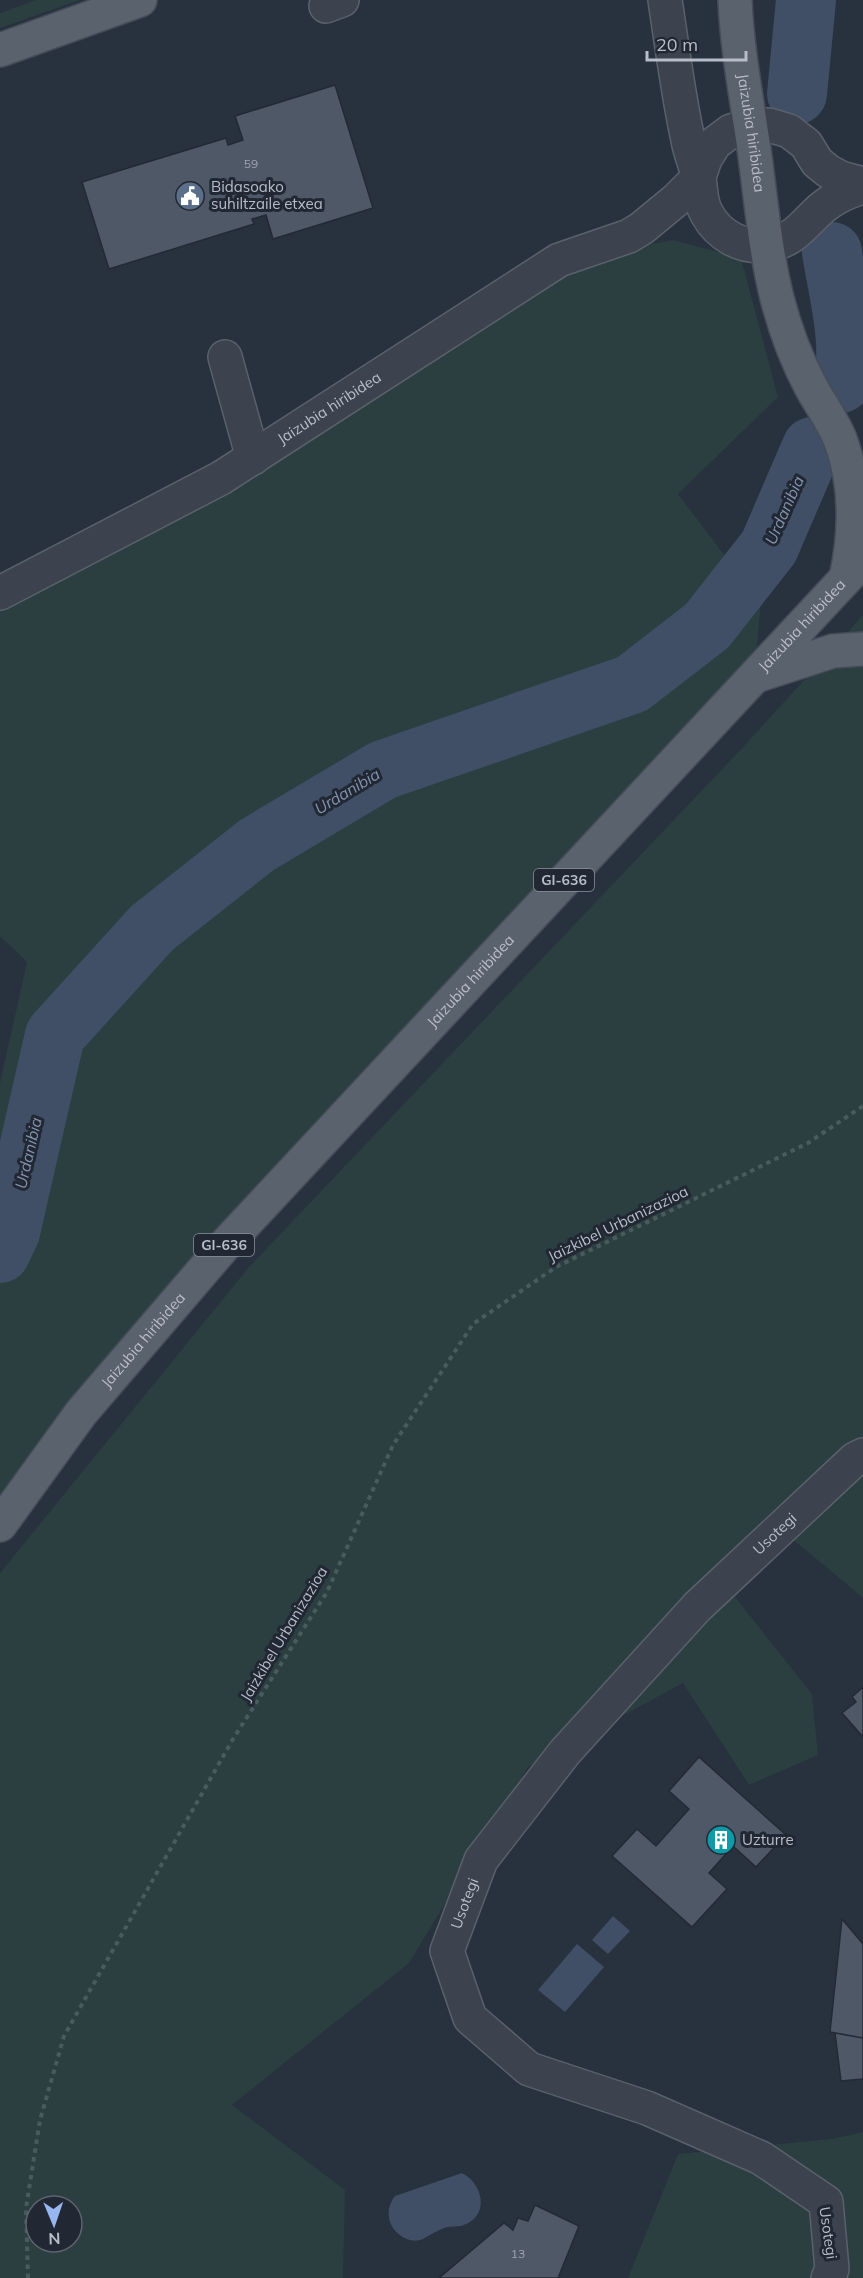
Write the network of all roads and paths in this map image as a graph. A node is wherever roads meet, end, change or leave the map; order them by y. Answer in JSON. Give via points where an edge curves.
{"nodes":[{"id":1,"x":140,"y":0,"type":"edge"},
{"id":2,"x":665,"y":0,"type":"edge"},
{"id":3,"x":734,"y":6,"type":"edge"},
{"id":4,"x":0,"y":50,"type":"edge"},
{"id":5,"x":751,"y":125,"type":"junction"},
{"id":6,"x":817,"y":162,"type":"junction"},
{"id":7,"x":699,"y":177,"type":"junction"},
{"id":8,"x":863,"y":185,"type":"edge"},
{"id":9,"x":812,"y":217,"type":"junction"},
{"id":10,"x":654,"y":220,"type":"junction"},
{"id":11,"x":717,"y":229,"type":"junction"},
{"id":12,"x":767,"y":246,"type":"junction"},
{"id":13,"x":225,"y":357,"type":"dead end"},
{"id":14,"x":828,"y":414,"type":"junction"},
{"id":15,"x":863,"y":436,"type":"edge"},
{"id":16,"x":253,"y":458,"type":"junction"},
{"id":17,"x":855,"y":569,"type":"edge"},
{"id":18,"x":0,"y":593,"type":"edge"},
{"id":19,"x":863,"y":649,"type":"edge"},
{"id":20,"x":754,"y":677,"type":"junction"},
{"id":21,"x":863,"y":1106,"type":"edge"},
{"id":22,"x":863,"y":1455,"type":"edge"},
{"id":23,"x":0,"y":1525,"type":"edge"},
{"id":24,"x":28,"y":2278,"type":"edge"},
{"id":25,"x":828,"y":2278,"type":"edge"}],
"edges":[{"from":1,"to":4,"type":"main road"},
{"from":2,"to":7,"type":"street","via":[[688,141]]},
{"from":3,"to":5,"type":"main road","name":"Jaizubia hiribidea"},
{"from":5,"to":6,"type":"street","via":[[770,124],[789,131],[806,144]]},
{"from":5,"to":7,"type":"street","via":[[731,131],[715,143]]},
{"from":5,"to":12,"type":"main road","name":"Jaizubia hiribidea"},
{"from":6,"to":8,"type":"street","via":[[841,178]]},
{"from":6,"to":9,"type":"street","via":[[821,182]]},
{"from":7,"to":10,"type":"street","name":"Jaizubia hiribidea"},
{"from":7,"to":11,"type":"street","via":[[700,197]]},
{"from":8,"to":9,"type":"street"},
{"from":9,"to":12,"type":"street","via":[[785,241]]},
{"from":10,"to":11,"type":"street","via":[[686,219]]},
{"from":10,"to":16,"type":"street","name":"Jaizubia hiribidea","via":[[629,236],[559,260]]},
{"from":11,"to":12,"type":"street","via":[[747,245]]},
{"from":12,"to":14,"type":"main road","name":"Jaizubia hiribidea","via":[[786,331],[797,360]]},
{"from":13,"to":16,"type":"street"},
{"from":14,"to":15,"type":"main road","name":"Jaizubia hiribidea"},
{"from":14,"to":17,"type":"main road","name":"Jaizubia hiribidea","via":[[840,440],[853,496]]},
{"from":16,"to":18,"type":"street","name":"Jaizubia hiribidea","via":[[222,478]]},
{"from":17,"to":20,"type":"main road","name":"Jaizubia hiribidea","number":"GI-636"},
{"from":19,"to":20,"type":"main road","via":[[833,651]]},
{"from":20,"to":23,"type":"main road","name":"Jaizubia hiribidea","number":"GI-636","via":[[224,1246],[81,1413]]},
{"from":21,"to":24,"type":"path","name":"Jaizkibel Urbanizazioa","via":[[808,1143],[556,1267],[473,1324],[393,1445],[327,1592],[233,1739],[64,2036],[40,2120],[26,2208]]},
{"from":22,"to":25,"type":"street","name":"Usotegi","via":[[697,1606],[564,1752],[481,1860],[447,1951],[470,2018],[529,2069],[647,2108],[761,2158],[826,2202],[832,2269]]}]}
